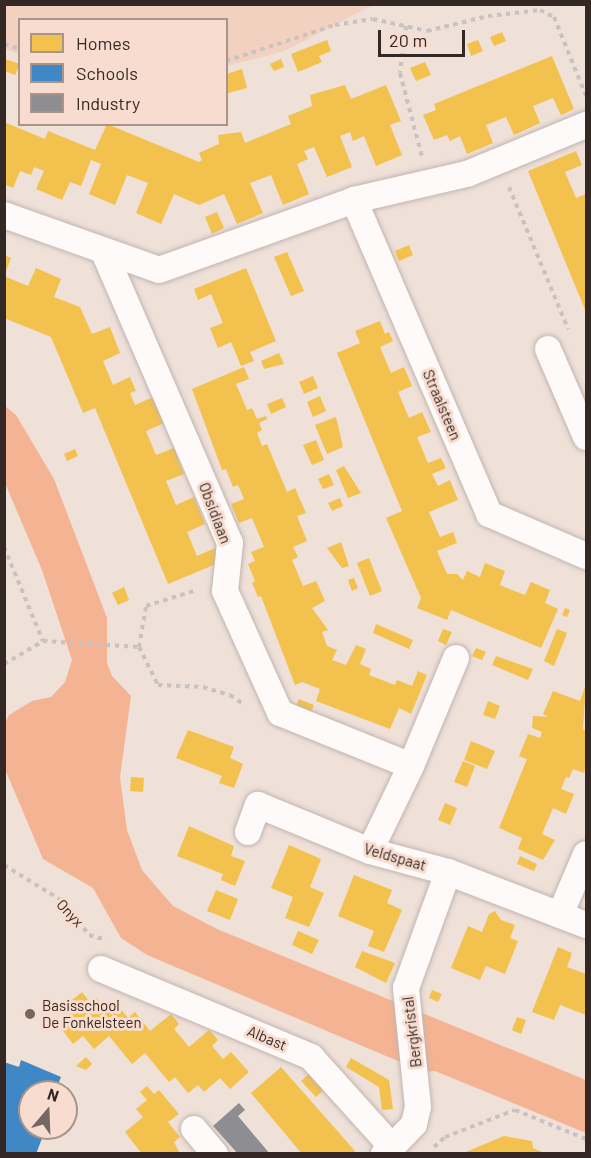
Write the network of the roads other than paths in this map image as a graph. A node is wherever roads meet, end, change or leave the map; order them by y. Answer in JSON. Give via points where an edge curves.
{"nodes":[{"id":1,"x":586,"y":125,"type":"edge"},
{"id":2,"x":354,"y":200,"type":"junction"},
{"id":3,"x":4,"y":215,"type":"edge"},
{"id":4,"x":104,"y":252,"type":"junction"},
{"id":5,"x":548,"y":349,"type":"road end"},
{"id":6,"x":586,"y":437,"type":"edge"},
{"id":7,"x":586,"y":553,"type":"edge"},
{"id":8,"x":456,"y":658,"type":"dead end"},
{"id":9,"x":411,"y":766,"type":"junction"},
{"id":10,"x":248,"y":832,"type":"dead end"},
{"id":11,"x":370,"y":851,"type":"junction"},
{"id":12,"x":586,"y":854,"type":"edge"},
{"id":13,"x":448,"y":872,"type":"junction"},
{"id":14,"x":560,"y":915,"type":"junction"},
{"id":15,"x":586,"y":925,"type":"edge"},
{"id":16,"x":101,"y":969,"type":"road end"},
{"id":17,"x":194,"y":1129,"type":"dead end"},
{"id":18,"x":389,"y":1151,"type":"edge"},
{"id":19,"x":214,"y":1154,"type":"edge"}],
"edges":[{"from":1,"to":2,"type":"street","via":[[467,174]]},
{"from":2,"to":4,"type":"street","via":[[159,270]]},
{"from":2,"to":7,"type":"street","name":"Straalsteen","via":[[489,514]]},
{"from":3,"to":4,"type":"street"},
{"from":4,"to":9,"type":"street","name":"Obsidiaan","via":[[230,543],[225,591],[280,713]]},
{"from":5,"to":6,"type":"street"},
{"from":8,"to":9,"type":"street"},
{"from":9,"to":11,"type":"street"},
{"from":10,"to":11,"type":"street","name":"Veldspaat","via":[[258,805]]},
{"from":11,"to":13,"type":"street","name":"Veldspaat"},
{"from":12,"to":14,"type":"street"},
{"from":13,"to":14,"type":"street","name":"Veldspaat"},
{"from":13,"to":18,"type":"street","name":"Bergkristal","via":[[406,988],[418,1089],[414,1124]]},
{"from":14,"to":15,"type":"street","name":"Veldspaat"},
{"from":16,"to":18,"type":"street","name":"Albast","via":[[311,1057]]},
{"from":17,"to":19,"type":"street"}]}
